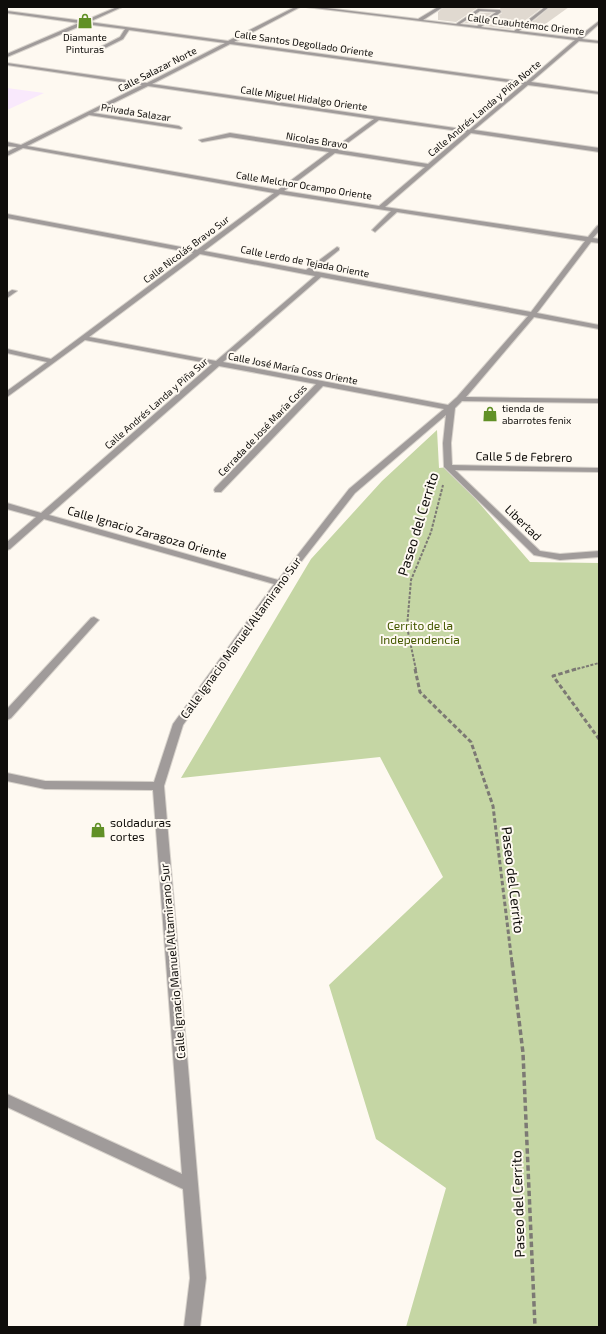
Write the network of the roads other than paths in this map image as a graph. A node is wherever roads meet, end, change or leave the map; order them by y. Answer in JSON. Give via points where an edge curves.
{"nodes":[{"id":1,"x":120,"y":7,"type":"edge"},
{"id":2,"x":298,"y":7,"type":"edge"},
{"id":3,"x":308,"y":7,"type":"edge"},
{"id":4,"x":441,"y":7,"type":"edge"},
{"id":5,"x":547,"y":7,"type":"edge"},
{"id":6,"x":7,"y":12,"type":"edge"},
{"id":7,"x":419,"y":20,"type":"junction"},
{"id":8,"x":85,"y":22,"type":"junction"},
{"id":9,"x":599,"y":22,"type":"edge"},
{"id":10,"x":456,"y":25,"type":"junction"},
{"id":11,"x":478,"y":27,"type":"junction"},
{"id":12,"x":128,"y":28,"type":"junction"},
{"id":13,"x":515,"y":32,"type":"junction"},
{"id":14,"x":579,"y":40,"type":"junction"},
{"id":15,"x":228,"y":42,"type":"junction"},
{"id":16,"x":599,"y":42,"type":"edge"},
{"id":17,"x":93,"y":53,"type":"dead end"},
{"id":18,"x":7,"y":56,"type":"edge"},
{"id":19,"x":7,"y":64,"type":"edge"},
{"id":20,"x":527,"y":83,"type":"junction"},
{"id":21,"x":148,"y":84,"type":"junction"},
{"id":22,"x":599,"y":93,"type":"edge"},
{"id":23,"x":90,"y":114,"type":"junction"},
{"id":24,"x":378,"y":118,"type":"junction"},
{"id":25,"x":179,"y":128,"type":"dead end"},
{"id":26,"x":469,"y":131,"type":"junction"},
{"id":27,"x":202,"y":140,"type":"dead end"},
{"id":28,"x":7,"y":144,"type":"edge"},
{"id":29,"x":23,"y":146,"type":"junction"},
{"id":30,"x":599,"y":150,"type":"edge"},
{"id":31,"x":333,"y":151,"type":"junction"},
{"id":32,"x":7,"y":154,"type":"edge"},
{"id":33,"x":429,"y":166,"type":"junction"},
{"id":34,"x":279,"y":192,"type":"junction"},
{"id":35,"x":380,"y":208,"type":"junction"},
{"id":36,"x":395,"y":210,"type":"junction"},
{"id":37,"x":7,"y":216,"type":"edge"},
{"id":38,"x":599,"y":227,"type":"edge"},
{"id":39,"x":375,"y":230,"type":"dead end"},
{"id":40,"x":590,"y":240,"type":"junction"},
{"id":41,"x":599,"y":241,"type":"edge"},
{"id":42,"x":337,"y":249,"type":"dead end"},
{"id":43,"x":199,"y":251,"type":"junction"},
{"id":44,"x":308,"y":272,"type":"junction"},
{"id":45,"x":319,"y":274,"type":"junction"},
{"id":46,"x":14,"y":291,"type":"dead end"},
{"id":47,"x":7,"y":296,"type":"edge"},
{"id":48,"x":532,"y":315,"type":"junction"},
{"id":49,"x":599,"y":327,"type":"edge"},
{"id":50,"x":85,"y":338,"type":"junction"},
{"id":51,"x":7,"y":351,"type":"edge"},
{"id":52,"x":52,"y":361,"type":"junction"},
{"id":53,"x":216,"y":364,"type":"junction"},
{"id":54,"x":320,"y":384,"type":"junction"},
{"id":55,"x":7,"y":395,"type":"edge"},
{"id":56,"x":460,"y":399,"type":"junction"},
{"id":57,"x":599,"y":401,"type":"edge"},
{"id":58,"x":451,"y":408,"type":"junction"},
{"id":59,"x":448,"y":467,"type":"junction"},
{"id":60,"x":599,"y":470,"type":"edge"},
{"id":61,"x":218,"y":490,"type":"dead end"},
{"id":62,"x":7,"y":506,"type":"edge"},
{"id":63,"x":43,"y":516,"type":"junction"},
{"id":64,"x":7,"y":547,"type":"edge"},
{"id":65,"x":599,"y":554,"type":"edge"},
{"id":66,"x":280,"y":583,"type":"junction"},
{"id":67,"x":94,"y":620,"type":"dead end"},
{"id":68,"x":7,"y":716,"type":"edge"},
{"id":69,"x":7,"y":777,"type":"edge"},
{"id":70,"x":158,"y":786,"type":"junction"},
{"id":71,"x":7,"y":1100,"type":"edge"},
{"id":72,"x":191,"y":1185,"type":"junction"},
{"id":73,"x":192,"y":1327,"type":"edge"}],
"edges":[{"from":1,"to":8,"type":"street"},
{"from":2,"to":15,"type":"street","name":"Calle Salazar Norte"},
{"from":3,"to":7,"type":"street","name":"Calle Cuauhtémoc Oriente"},
{"from":4,"to":7,"type":"street"},
{"from":5,"to":13,"type":"street"},
{"from":6,"to":8,"type":"street","name":"Calle Santos Degollado Oriente"},
{"from":7,"to":10,"type":"street","name":"Calle Cuauhtémoc Oriente"},
{"from":8,"to":12,"type":"street","name":"Calle Santos Degollado Oriente"},
{"from":8,"to":18,"type":"street"},
{"from":9,"to":14,"type":"street","name":"Calle Andrés Landa y Piña Norte"},
{"from":10,"to":11,"type":"street","name":"Calle Cuauhtémoc Oriente"},
{"from":10,"to":11,"type":"street","via":[[479,10],[500,11]]},
{"from":11,"to":13,"type":"street","name":"Calle Cuauhtémoc Oriente"},
{"from":12,"to":15,"type":"street","name":"Calle Santos Degollado Oriente"},
{"from":12,"to":17,"type":"street","via":[[122,38]]},
{"from":13,"to":14,"type":"street","name":"Calle Cuauhtémoc Oriente"},
{"from":14,"to":16,"type":"street","name":"Calle Cuauhtémoc Oriente"},
{"from":14,"to":20,"type":"street","name":"Calle Andrés Landa y Piña Norte"},
{"from":15,"to":20,"type":"street","name":"Calle Santos Degollado Oriente"},
{"from":15,"to":21,"type":"street","name":"Calle Salazar Norte"},
{"from":19,"to":21,"type":"street","name":"Calle Miguel Hidalgo Oriente"},
{"from":20,"to":22,"type":"street","name":"Calle Santos Degollado Oriente"},
{"from":20,"to":26,"type":"street","name":"Calle Andrés Landa y Piña Norte"},
{"from":21,"to":23,"type":"street","name":"Calle Salazar Norte"},
{"from":21,"to":24,"type":"street","name":"Calle Miguel Hidalgo Oriente"},
{"from":23,"to":25,"type":"street","name":"Privada Salazar"},
{"from":23,"to":29,"type":"street","name":"Calle Salazar Norte"},
{"from":24,"to":26,"type":"street","name":"Calle Miguel Hidalgo Oriente"},
{"from":24,"to":31,"type":"street","name":"Calle Nicolás Bravo Sur"},
{"from":26,"to":30,"type":"street","name":"Calle Miguel Hidalgo Oriente"},
{"from":26,"to":33,"type":"street","name":"Calle Andrés Landa y Piña Norte"},
{"from":27,"to":31,"type":"street","name":"Nicolas Bravo","via":[[230,135]]},
{"from":28,"to":29,"type":"street","name":"Calle Melchor Ocampo Oriente"},
{"from":29,"to":32,"type":"street","name":"Calle Salazar Norte"},
{"from":29,"to":34,"type":"street","name":"Calle Melchor Ocampo Oriente"},
{"from":31,"to":33,"type":"street","name":"Nicolas Bravo"},
{"from":31,"to":34,"type":"street","name":"Calle Nicolás Bravo Sur"},
{"from":33,"to":35,"type":"street","name":"Calle Andrés Landa y Piña Norte"},
{"from":34,"to":35,"type":"street","name":"Calle Melchor Ocampo Oriente"},
{"from":34,"to":43,"type":"street","name":"Calle Nicolás Bravo Sur"},
{"from":35,"to":36,"type":"street","name":"Calle Melchor Ocampo Oriente"},
{"from":36,"to":39,"type":"street"},
{"from":36,"to":40,"type":"street","name":"Calle Melchor Ocampo Oriente"},
{"from":37,"to":43,"type":"street","name":"Calle Lerdo de Tejada Oriente"},
{"from":38,"to":40,"type":"street","name":"Calle Ignacio Manuel Altamirano Sur"},
{"from":40,"to":41,"type":"street","name":"Calle Melchor Ocampo Oriente"},
{"from":40,"to":48,"type":"street","name":"Calle Ignacio Manuel Altamirano Sur"},
{"from":42,"to":44,"type":"street"},
{"from":43,"to":44,"type":"street","name":"Calle Lerdo de Tejada Oriente"},
{"from":43,"to":50,"type":"street","name":"Calle Nicolás Bravo Sur"},
{"from":44,"to":45,"type":"street","name":"Calle Lerdo de Tejada Oriente"},
{"from":45,"to":48,"type":"street","name":"Calle Lerdo de Tejada Oriente"},
{"from":45,"to":53,"type":"street","name":"Calle Andrés Landa y Piña Sur"},
{"from":46,"to":47,"type":"street"},
{"from":48,"to":49,"type":"street","name":"Calle Lerdo de Tejada Oriente"},
{"from":48,"to":56,"type":"street","name":"Calle Ignacio Manuel Altamirano Sur"},
{"from":50,"to":52,"type":"street","name":"Calle Nicolás Bravo Sur"},
{"from":50,"to":53,"type":"street","name":"Calle José María Coss Oriente"},
{"from":51,"to":52,"type":"street"},
{"from":52,"to":55,"type":"street","name":"Calle Nicolás Bravo Sur"},
{"from":53,"to":54,"type":"street","name":"Calle José María Coss Oriente"},
{"from":53,"to":63,"type":"street","name":"Calle Andrés Landa y Piña Sur"},
{"from":54,"to":58,"type":"street","name":"Calle José María Coss Oriente"},
{"from":54,"to":61,"type":"street","name":"Cerrada de José María Coss"},
{"from":56,"to":57,"type":"street"},
{"from":56,"to":58,"type":"street","name":"Calle Ignacio Manuel Altamirano Sur"},
{"from":58,"to":59,"type":"street","via":[[447,443]]},
{"from":58,"to":66,"type":"street","name":"Calle Ignacio Manuel Altamirano Sur","via":[[352,491]]},
{"from":59,"to":60,"type":"street","name":"Calle 5 de Febrero"},
{"from":59,"to":65,"type":"street","name":"Libertad","via":[[537,553],[565,558]]},
{"from":62,"to":63,"type":"street","name":"Calle Ignacio Zaragoza Oriente"},
{"from":63,"to":64,"type":"street","name":"Calle Andrés Landa y Piña Sur"},
{"from":63,"to":66,"type":"street","name":"Calle Ignacio Zaragoza Oriente"},
{"from":66,"to":70,"type":"street","name":"Calle Ignacio Manuel Altamirano Sur","via":[[178,724]]},
{"from":67,"to":68,"type":"street"},
{"from":69,"to":70,"type":"street","via":[[45,785]]},
{"from":70,"to":72,"type":"street","name":"Calle Ignacio Manuel Altamirano Sur"},
{"from":71,"to":72,"type":"street"},
{"from":72,"to":73,"type":"street","name":"Calle Ignacio Manuel Altamirano Sur","via":[[198,1278]]}]}
